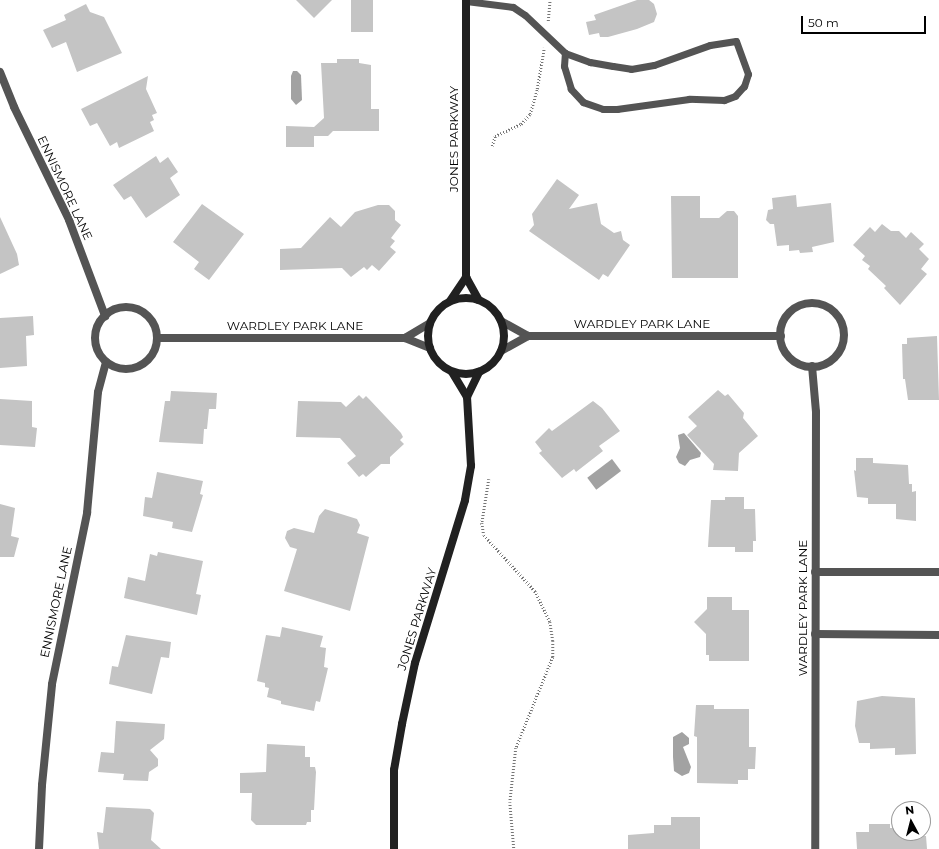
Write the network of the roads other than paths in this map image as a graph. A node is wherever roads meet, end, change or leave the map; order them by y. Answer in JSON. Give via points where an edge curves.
{"nodes":[{"id":1,"x":466,"y":0,"type":"edge"},
{"id":2,"x":565,"y":53,"type":"junction"},
{"id":3,"x":0,"y":72,"type":"edge"},
{"id":4,"x":466,"y":277,"type":"junction"},
{"id":5,"x":479,"y":300,"type":"junction"},
{"id":6,"x":450,"y":301,"type":"junction"},
{"id":7,"x":104,"y":316,"type":"junction"},
{"id":8,"x":501,"y":321,"type":"junction"},
{"id":9,"x":430,"y":323,"type":"junction"},
{"id":10,"x":528,"y":336,"type":"junction"},
{"id":11,"x":781,"y":336,"type":"junction"},
{"id":12,"x":158,"y":338,"type":"junction"},
{"id":13,"x":405,"y":338,"type":"junction"},
{"id":14,"x":430,"y":348,"type":"junction"},
{"id":15,"x":502,"y":351,"type":"junction"},
{"id":16,"x":106,"y":362,"type":"junction"},
{"id":17,"x":812,"y":366,"type":"junction"},
{"id":18,"x":452,"y":372,"type":"junction"},
{"id":19,"x":479,"y":372,"type":"junction"},
{"id":20,"x":467,"y":397,"type":"junction"},
{"id":21,"x":816,"y":572,"type":"junction"},
{"id":22,"x":939,"y":572,"type":"edge"},
{"id":23,"x":815,"y":634,"type":"junction"},
{"id":24,"x":939,"y":635,"type":"edge"},
{"id":25,"x":39,"y":849,"type":"edge"},
{"id":26,"x":394,"y":849,"type":"edge"},
{"id":27,"x":815,"y":849,"type":"edge"}],
"edges":[{"from":1,"to":2,"type":"lane","via":[[513,7]]},
{"from":1,"to":4,"type":"street","name":"JONES PARKWAY"},
{"from":2,"to":2,"type":"lane","via":[[564,66],[571,89],[583,102],[603,109],[689,99],[724,100],[735,96],[744,86],[748,74],[738,43],[732,40],[654,65],[631,69],[590,62]]},
{"from":3,"to":7,"type":"street","name":"ENNISMORE LANE","via":[[14,107],[69,220]]},
{"from":4,"to":5,"type":"street","name":"JONES PARKWAY"},
{"from":4,"to":6,"type":"street"},
{"from":5,"to":6,"type":"street","via":[[462,298]]},
{"from":5,"to":8,"type":"street","via":[[490,306]]},
{"from":6,"to":9,"type":"street","via":[[440,308]]},
{"from":7,"to":12,"type":"street","via":[[117,308],[138,309],[153,321]]},
{"from":7,"to":16,"type":"street","via":[[96,328],[95,338],[96,349]]},
{"from":8,"to":10,"type":"street","name":"WARDLEY PARK LANE"},
{"from":8,"to":15,"type":"street","via":[[504,338]]},
{"from":9,"to":13,"type":"street"},
{"from":9,"to":14,"type":"street"},
{"from":10,"to":11,"type":"street","name":"WARDLEY PARK LANE"},
{"from":10,"to":15,"type":"street","name":"WARDLEY PARK LANE"},
{"from":11,"to":17,"type":"street","via":[[786,353],[793,360]]},
{"from":11,"to":17,"type":"street","via":[[782,323],[796,307],[817,303],[836,313],[842,322],[843,342],[832,360]]},
{"from":12,"to":13,"type":"street","name":"WARDLEY PARK LANE"},
{"from":12,"to":16,"type":"street","via":[[155,351],[140,366],[119,369]]},
{"from":13,"to":14,"type":"street","name":"WARDLEY PARK LANE"},
{"from":14,"to":18,"type":"street","via":[[441,365]]},
{"from":15,"to":19,"type":"street","via":[[494,362]]},
{"from":16,"to":25,"type":"street","name":"ENNISMORE LANE","via":[[98,392],[87,513],[52,684],[42,785]]},
{"from":17,"to":21,"type":"street","name":"WARDLEY PARK LANE","via":[[816,412]]},
{"from":18,"to":19,"type":"street"},
{"from":18,"to":20,"type":"street","name":"JONES PARKWAY"},
{"from":19,"to":20,"type":"street","name":"JONES PARKWAY"},
{"from":20,"to":26,"type":"street","name":"JONES PARKWAY","via":[[471,466],[468,486],[415,663],[402,724],[394,770]]},
{"from":21,"to":22,"type":"street"},
{"from":21,"to":23,"type":"street","name":"WARDLEY PARK LANE"},
{"from":23,"to":24,"type":"street"},
{"from":23,"to":27,"type":"street","name":"WARDLEY PARK LANE"}]}
